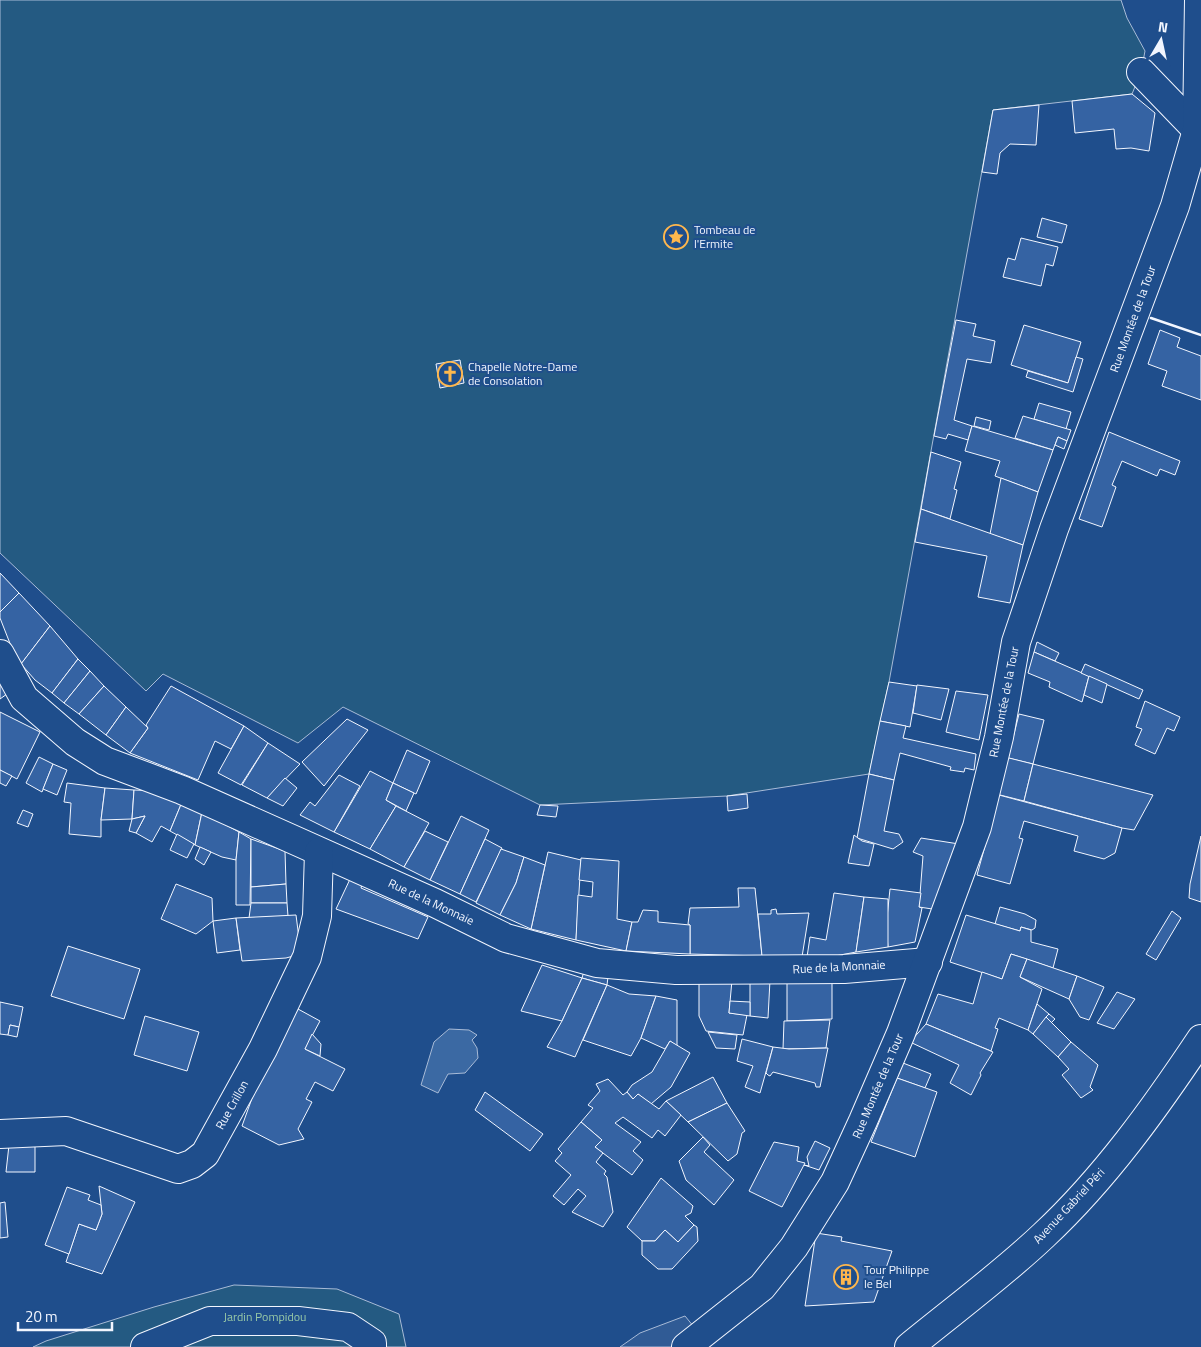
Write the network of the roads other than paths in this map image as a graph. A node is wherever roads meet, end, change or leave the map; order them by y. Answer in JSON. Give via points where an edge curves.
{"nodes":[{"id":1,"x":1199,"y":0,"type":"edge"},
{"id":2,"x":1141,"y":72,"type":"dead end"},
{"id":3,"x":1197,"y":130,"type":"junction"},
{"id":4,"x":0,"y":654,"type":"edge"},
{"id":5,"x":319,"y":852,"type":"junction"},
{"id":6,"x":928,"y":962,"type":"junction"},
{"id":7,"x":1201,"y":1039,"type":"edge"},
{"id":8,"x":1191,"y":1067,"type":"edge"},
{"id":9,"x":0,"y":1134,"type":"edge"},
{"id":10,"x":145,"y":1347,"type":"edge"},
{"id":11,"x":372,"y":1347,"type":"edge"},
{"id":12,"x":686,"y":1347,"type":"edge"},
{"id":13,"x":909,"y":1347,"type":"edge"}],
"edges":[{"from":1,"to":3,"type":"street","name":"Rue Montée de la Tour"},
{"from":2,"to":3,"type":"street"},
{"from":3,"to":6,"type":"street","name":"Rue Montée de la Tour","via":[[1175,206],[1054,529],[1016,642],[999,737],[977,827]]},
{"from":4,"to":5,"type":"street","name":"Rue de la Monnaie","via":[[24,698],[75,742],[105,761],[182,790]]},
{"from":5,"to":6,"type":"street","name":"Rue de la Monnaie","via":[[506,938],[597,963],[676,970],[757,971],[844,969]]},
{"from":5,"to":9,"type":"street","name":"Rue Crillon","via":[[318,916],[308,957],[263,1049],[205,1154],[178,1169],[66,1131]]},
{"from":6,"to":12,"type":"street","name":"Rue Montée de la Tour","via":[[864,1121],[834,1182],[799,1238],[762,1287]]},
{"from":7,"to":8,"type":"street","name":"Avenue Gabriel Péri"},
{"from":8,"to":13,"type":"street","name":"Avenue Gabriel Péri","via":[[1045,1235]]},
{"from":10,"to":11,"type":"street","via":[[210,1321],[279,1321],[348,1327],[372,1343]]}]}
